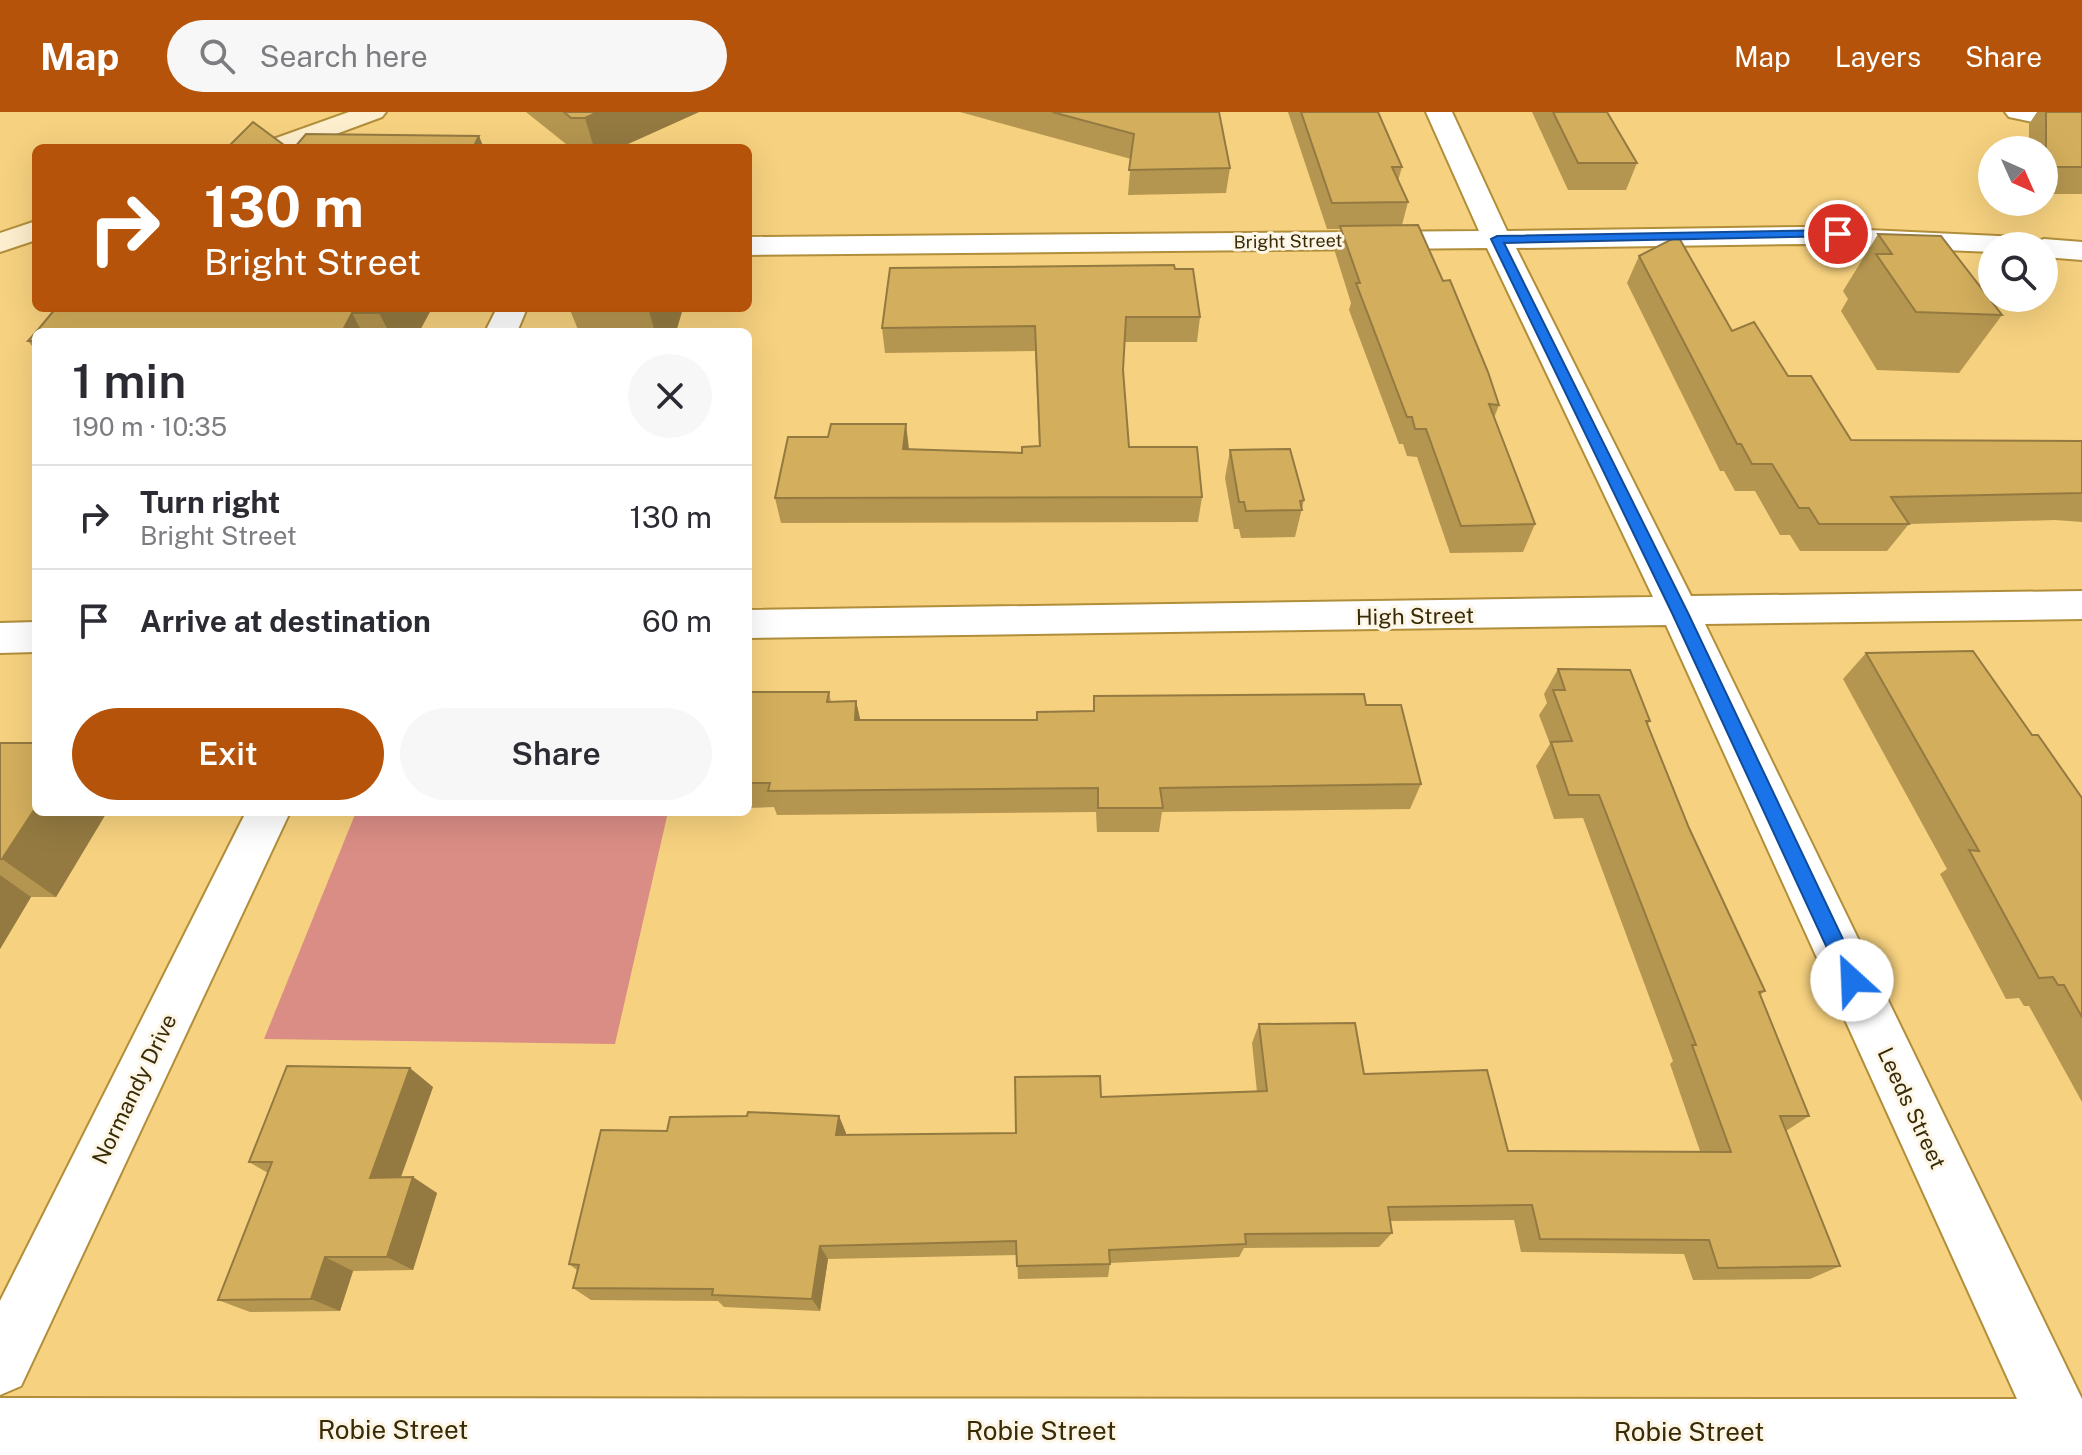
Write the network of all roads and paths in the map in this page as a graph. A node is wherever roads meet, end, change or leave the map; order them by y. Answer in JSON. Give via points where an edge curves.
{"nodes":[{"id":1,"x":373,"y":112,"type":"edge"},
{"id":2,"x":1439,"y":112,"type":"edge"},
{"id":3,"x":2018,"y":112,"type":"edge"},
{"id":4,"x":2082,"y":124,"type":"edge"},
{"id":5,"x":285,"y":144,"type":"edge"},
{"id":6,"x":32,"y":231,"type":"edge"},
{"id":7,"x":1497,"y":239,"type":"junction"},
{"id":8,"x":0,"y":243,"type":"edge"},
{"id":9,"x":1978,"y":243,"type":"edge"},
{"id":10,"x":752,"y":246,"type":"edge"},
{"id":11,"x":2058,"y":249,"type":"edge"},
{"id":12,"x":2082,"y":251,"type":"edge"},
{"id":13,"x":2082,"y":605,"type":"edge"},
{"id":14,"x":1680,"y":613,"type":"junction"},
{"id":15,"x":752,"y":624,"type":"edge"},
{"id":16,"x":32,"y":637,"type":"edge"},
{"id":17,"x":0,"y":638,"type":"edge"},
{"id":18,"x":266,"y":816,"type":"edge"},
{"id":19,"x":0,"y":1365,"type":"edge"},
{"id":20,"x":0,"y":1429,"type":"edge"},
{"id":21,"x":2073,"y":1439,"type":"edge"}],
"edges":[{"from":1,"to":5,"type":"main road"},
{"from":2,"to":7,"type":"street","name":"Leeds Street"},
{"from":3,"to":4,"type":"street"},
{"from":6,"to":8,"type":"main road"},
{"from":7,"to":9,"type":"street","name":"Bright Street","via":[[1781,233]]},
{"from":7,"to":10,"type":"street","name":"Bright Street"},
{"from":7,"to":14,"type":"street","name":"Leeds Street"},
{"from":11,"to":12,"type":"street"},
{"from":13,"to":14,"type":"street","name":"High Street"},
{"from":14,"to":15,"type":"street","name":"High Street"},
{"from":14,"to":21,"type":"street","name":"Leeds Street"},
{"from":16,"to":17,"type":"street"},
{"from":18,"to":19,"type":"street","name":"Normandy Drive"},
{"from":20,"to":21,"type":"street","name":"Robie Street"}]}
